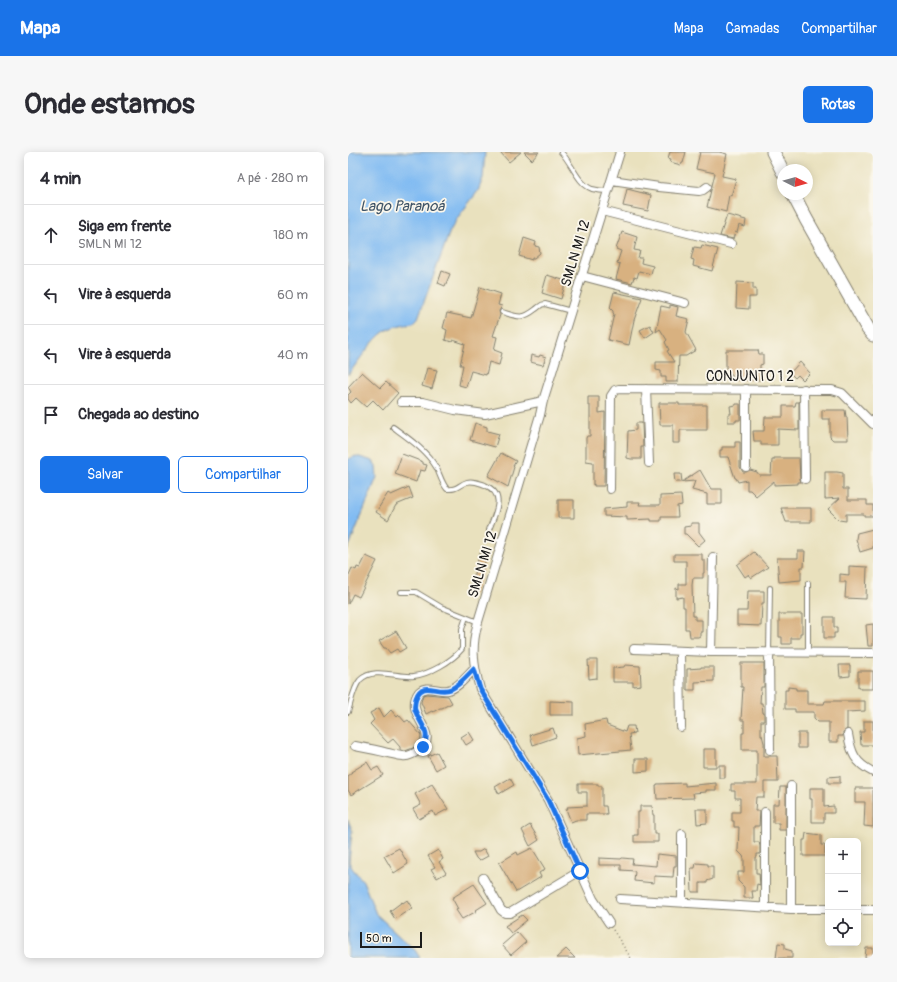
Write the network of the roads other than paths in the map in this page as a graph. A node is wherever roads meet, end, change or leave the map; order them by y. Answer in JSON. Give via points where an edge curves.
{"nodes":[{"id":1,"x":561,"y":152,"type":"edge"},
{"id":2,"x":620,"y":152,"type":"edge"},
{"id":3,"x":773,"y":152,"type":"edge"},
{"id":4,"x":779,"y":164,"type":"edge"},
{"id":5,"x":612,"y":180,"type":"junction"},
{"id":6,"x":707,"y":187,"type":"dead end"},
{"id":7,"x":608,"y":192,"type":"junction"},
{"id":8,"x":796,"y":200,"type":"edge"},
{"id":9,"x":602,"y":211,"type":"junction"},
{"id":10,"x":731,"y":244,"type":"dead end"},
{"id":11,"x":582,"y":276,"type":"junction"},
{"id":12,"x":685,"y":303,"type":"dead end"},
{"id":13,"x":571,"y":311,"type":"junction"},
{"id":14,"x":502,"y":312,"type":"dead end"},
{"id":15,"x":873,"y":335,"type":"edge"},
{"id":16,"x":646,"y":389,"type":"junction"},
{"id":17,"x":746,"y":389,"type":"junction"},
{"id":18,"x":804,"y":389,"type":"junction"},
{"id":19,"x":543,"y":401,"type":"junction"},
{"id":20,"x":401,"y":402,"type":"dead end"},
{"id":21,"x":873,"y":424,"type":"edge"},
{"id":22,"x":393,"y":427,"type":"dead end"},
{"id":23,"x":649,"y":463,"type":"dead end"},
{"id":24,"x":746,"y":467,"type":"dead end"},
{"id":25,"x":804,"y":479,"type":"dead end"},
{"id":26,"x":610,"y":489,"type":"dead end"},
{"id":27,"x":503,"y":541,"type":"junction"},
{"id":28,"x":712,"y":557,"type":"dead end"},
{"id":29,"x":808,"y":583,"type":"dead end"},
{"id":30,"x":770,"y":588,"type":"dead end"},
{"id":31,"x":401,"y":592,"type":"dead end"},
{"id":32,"x":466,"y":617,"type":"junction"},
{"id":33,"x":478,"y":622,"type":"junction"},
{"id":34,"x":634,"y":649,"type":"dead end"},
{"id":35,"x":680,"y":651,"type":"junction"},
{"id":36,"x":711,"y":652,"type":"junction"},
{"id":37,"x":770,"y":652,"type":"junction"},
{"id":38,"x":808,"y":653,"type":"junction"},
{"id":39,"x":873,"y":653,"type":"edge"},
{"id":40,"x":474,"y":669,"type":"junction"},
{"id":41,"x":348,"y":712,"type":"edge"},
{"id":42,"x":681,"y":727,"type":"dead end"},
{"id":43,"x":848,"y":734,"type":"dead end"},
{"id":44,"x":355,"y":746,"type":"dead end"},
{"id":45,"x":770,"y":750,"type":"dead end"},
{"id":46,"x":873,"y":772,"type":"edge"},
{"id":47,"x":791,"y":786,"type":"dead end"},
{"id":48,"x":765,"y":812,"type":"dead end"},
{"id":49,"x":682,"y":834,"type":"dead end"},
{"id":50,"x":580,"y":871,"type":"junction"},
{"id":51,"x":483,"y":878,"type":"dead end"},
{"id":52,"x":620,"y":899,"type":"dead end"},
{"id":53,"x":682,"y":902,"type":"junction"},
{"id":54,"x":765,"y":907,"type":"junction"},
{"id":55,"x":791,"y":909,"type":"junction"},
{"id":56,"x":825,"y":909,"type":"edge"},
{"id":57,"x":861,"y":910,"type":"edge"},
{"id":58,"x":873,"y":910,"type":"edge"},
{"id":59,"x":608,"y":923,"type":"road end"}],
"edges":[{"from":1,"to":7,"type":"lane","via":[[584,184],[592,189]]},
{"from":2,"to":5,"type":"street","name":"SMLN MI 12"},
{"from":3,"to":4,"type":"main road"},
{"from":5,"to":6,"type":"street","via":[[699,191]]},
{"from":5,"to":7,"type":"street","name":"SMLN MI 12"},
{"from":7,"to":9,"type":"street","name":"SMLN MI 12"},
{"from":8,"to":15,"type":"main road"},
{"from":9,"to":10,"type":"street"},
{"from":9,"to":11,"type":"street","name":"SMLN MI 12"},
{"from":11,"to":12,"type":"street"},
{"from":11,"to":13,"type":"street","name":"SMLN MI 12"},
{"from":13,"to":14,"type":"lane","via":[[542,304],[520,318]]},
{"from":13,"to":19,"type":"street","name":"SMLN MI 12"},
{"from":16,"to":17,"type":"street","name":"CONJUNTO 1 2"},
{"from":16,"to":23,"type":"street"},
{"from":16,"to":26,"type":"street","name":"CONJUNTO 1 2","via":[[620,389],[615,390],[611,396]]},
{"from":17,"to":18,"type":"street","name":"CONJUNTO 1 2"},
{"from":17,"to":24,"type":"street"},
{"from":18,"to":21,"type":"street","name":"CONJUNTO 1 2","via":[[842,393]]},
{"from":18,"to":25,"type":"street"},
{"from":19,"to":20,"type":"street","via":[[485,414],[423,402]]},
{"from":19,"to":27,"type":"street","name":"SMLN MI 12"},
{"from":22,"to":27,"type":"lane","via":[[429,457],[447,489],[474,481],[494,491],[498,497],[498,504],[489,535]]},
{"from":27,"to":33,"type":"street","name":"SMLN MI 12"},
{"from":28,"to":36,"type":"street"},
{"from":29,"to":38,"type":"lane"},
{"from":30,"to":37,"type":"lane"},
{"from":31,"to":32,"type":"lane","via":[[416,592],[441,607]]},
{"from":32,"to":33,"type":"lane"},
{"from":32,"to":41,"type":"lane","via":[[462,629],[462,649],[451,660],[424,674],[413,676],[379,673],[365,676],[359,681]]},
{"from":33,"to":40,"type":"street","name":"SMLN MI 12","via":[[474,636]]},
{"from":34,"to":35,"type":"street"},
{"from":35,"to":36,"type":"street"},
{"from":35,"to":42,"type":"street"},
{"from":36,"to":37,"type":"street"},
{"from":37,"to":38,"type":"street"},
{"from":37,"to":45,"type":"street"},
{"from":38,"to":39,"type":"street"},
{"from":40,"to":44,"type":"street","via":[[451,690],[421,690],[415,702],[415,709],[427,735],[427,741],[413,754],[403,756]]},
{"from":40,"to":50,"type":"street","name":"SMLN MI 12","via":[[480,689],[548,800]]},
{"from":43,"to":46,"type":"street","via":[[856,759]]},
{"from":47,"to":55,"type":"street"},
{"from":48,"to":54,"type":"street"},
{"from":49,"to":53,"type":"street"},
{"from":50,"to":51,"type":"street","via":[[510,913],[500,910]]},
{"from":50,"to":59,"type":"street","name":"SMLN MI 12"},
{"from":52,"to":53,"type":"street"},
{"from":53,"to":54,"type":"street"},
{"from":54,"to":55,"type":"street"},
{"from":55,"to":56,"type":"street"},
{"from":57,"to":58,"type":"street"}]}
